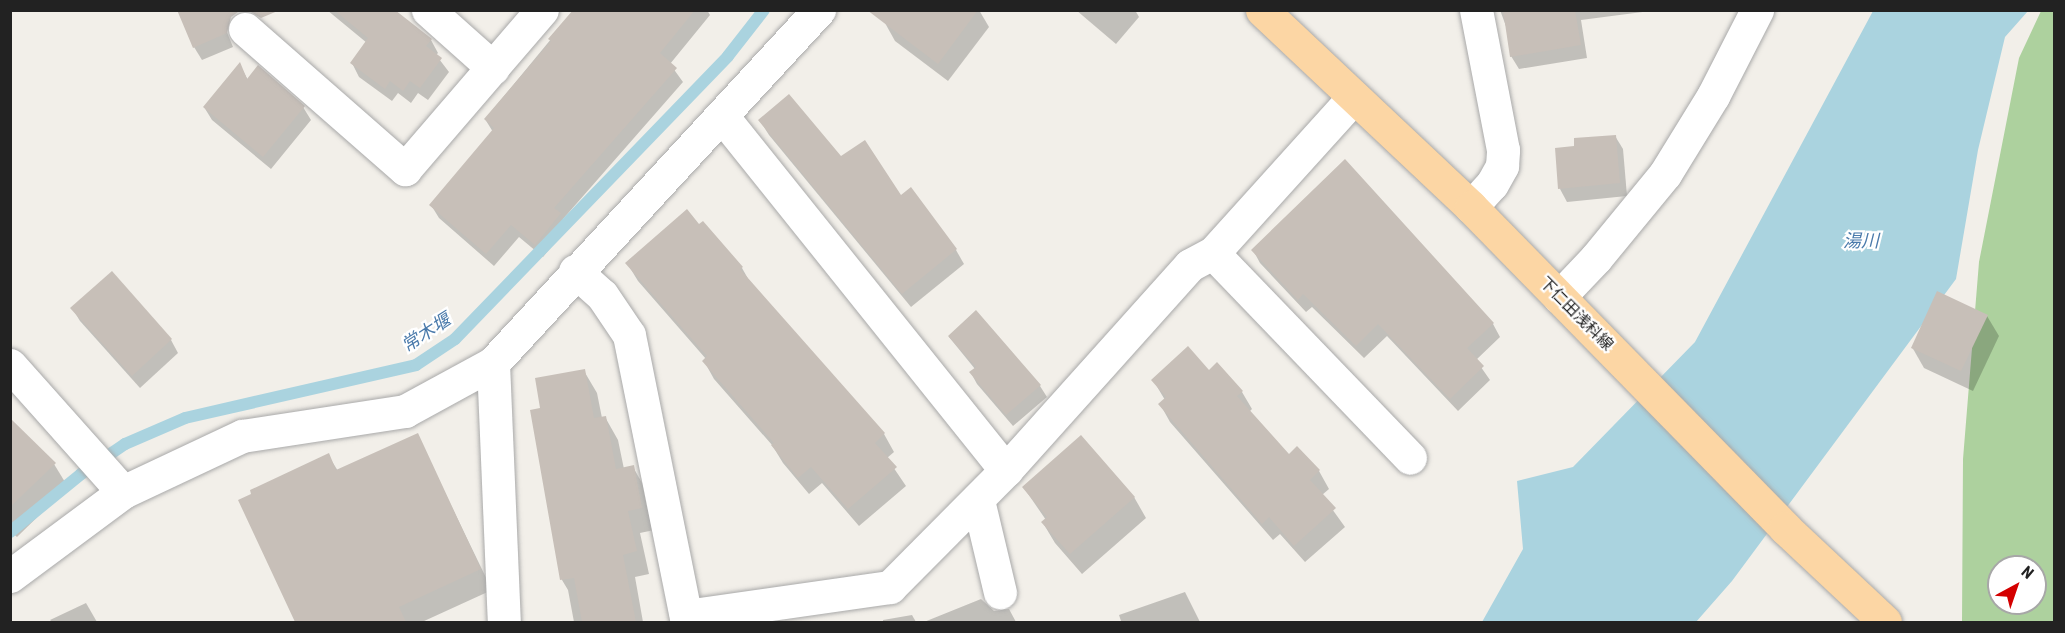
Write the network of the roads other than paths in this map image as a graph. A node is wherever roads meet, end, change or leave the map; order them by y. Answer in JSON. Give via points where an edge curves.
{"nodes":[{"id":1,"x":428,"y":10,"type":"edge"},
{"id":2,"x":542,"y":10,"type":"edge"},
{"id":3,"x":819,"y":10,"type":"edge"},
{"id":4,"x":1262,"y":10,"type":"edge"},
{"id":5,"x":1476,"y":10,"type":"edge"},
{"id":6,"x":1757,"y":10,"type":"edge"},
{"id":7,"x":245,"y":29,"type":"dead end"},
{"id":8,"x":493,"y":68,"type":"junction"},
{"id":9,"x":1354,"y":98,"type":"junction"},
{"id":10,"x":722,"y":116,"type":"junction"},
{"id":11,"x":1471,"y":207,"type":"junction"},
{"id":12,"x":1213,"y":253,"type":"junction"},
{"id":13,"x":575,"y":271,"type":"junction"},
{"id":14,"x":1568,"y":306,"type":"junction"},
{"id":15,"x":492,"y":363,"type":"junction"},
{"id":16,"x":10,"y":365,"type":"edge"},
{"id":17,"x":1410,"y":458,"type":"dead end"},
{"id":18,"x":1006,"y":470,"type":"junction"},
{"id":19,"x":116,"y":484,"type":"junction"},
{"id":20,"x":978,"y":500,"type":"junction"},
{"id":21,"x":10,"y":576,"type":"edge"},
{"id":22,"x":1000,"y":592,"type":"dead end"},
{"id":23,"x":687,"y":619,"type":"edge"},
{"id":24,"x":504,"y":622,"type":"edge"},
{"id":25,"x":1885,"y":622,"type":"edge"}],
"edges":[{"from":1,"to":8,"type":"street"},
{"from":2,"to":8,"type":"street"},
{"from":3,"to":10,"type":"street"},
{"from":4,"to":9,"type":"main road","name":"下仁田浅科線"},
{"from":5,"to":11,"type":"street","via":[[1503,150],[1502,166],[1492,184]]},
{"from":6,"to":14,"type":"street","via":[[1713,96],[1665,174],[1596,258]]},
{"from":7,"to":8,"type":"street","via":[[405,169]]},
{"from":9,"to":11,"type":"main road","name":"下仁田浅科線"},
{"from":9,"to":12,"type":"street"},
{"from":10,"to":13,"type":"street"},
{"from":10,"to":18,"type":"street"},
{"from":11,"to":14,"type":"main road","name":"下仁田浅科線"},
{"from":12,"to":17,"type":"street"},
{"from":12,"to":18,"type":"street","via":[[1190,265]]},
{"from":13,"to":15,"type":"street"},
{"from":13,"to":23,"type":"street","via":[[602,295],[629,335]]},
{"from":14,"to":25,"type":"main road","name":"下仁田浅科線","via":[[1785,528]]},
{"from":15,"to":19,"type":"street","via":[[405,411],[242,436]]},
{"from":15,"to":24,"type":"street"},
{"from":16,"to":19,"type":"street"},
{"from":18,"to":20,"type":"street"},
{"from":19,"to":21,"type":"street"},
{"from":20,"to":22,"type":"street"},
{"from":20,"to":23,"type":"street","via":[[890,587]]}]}
